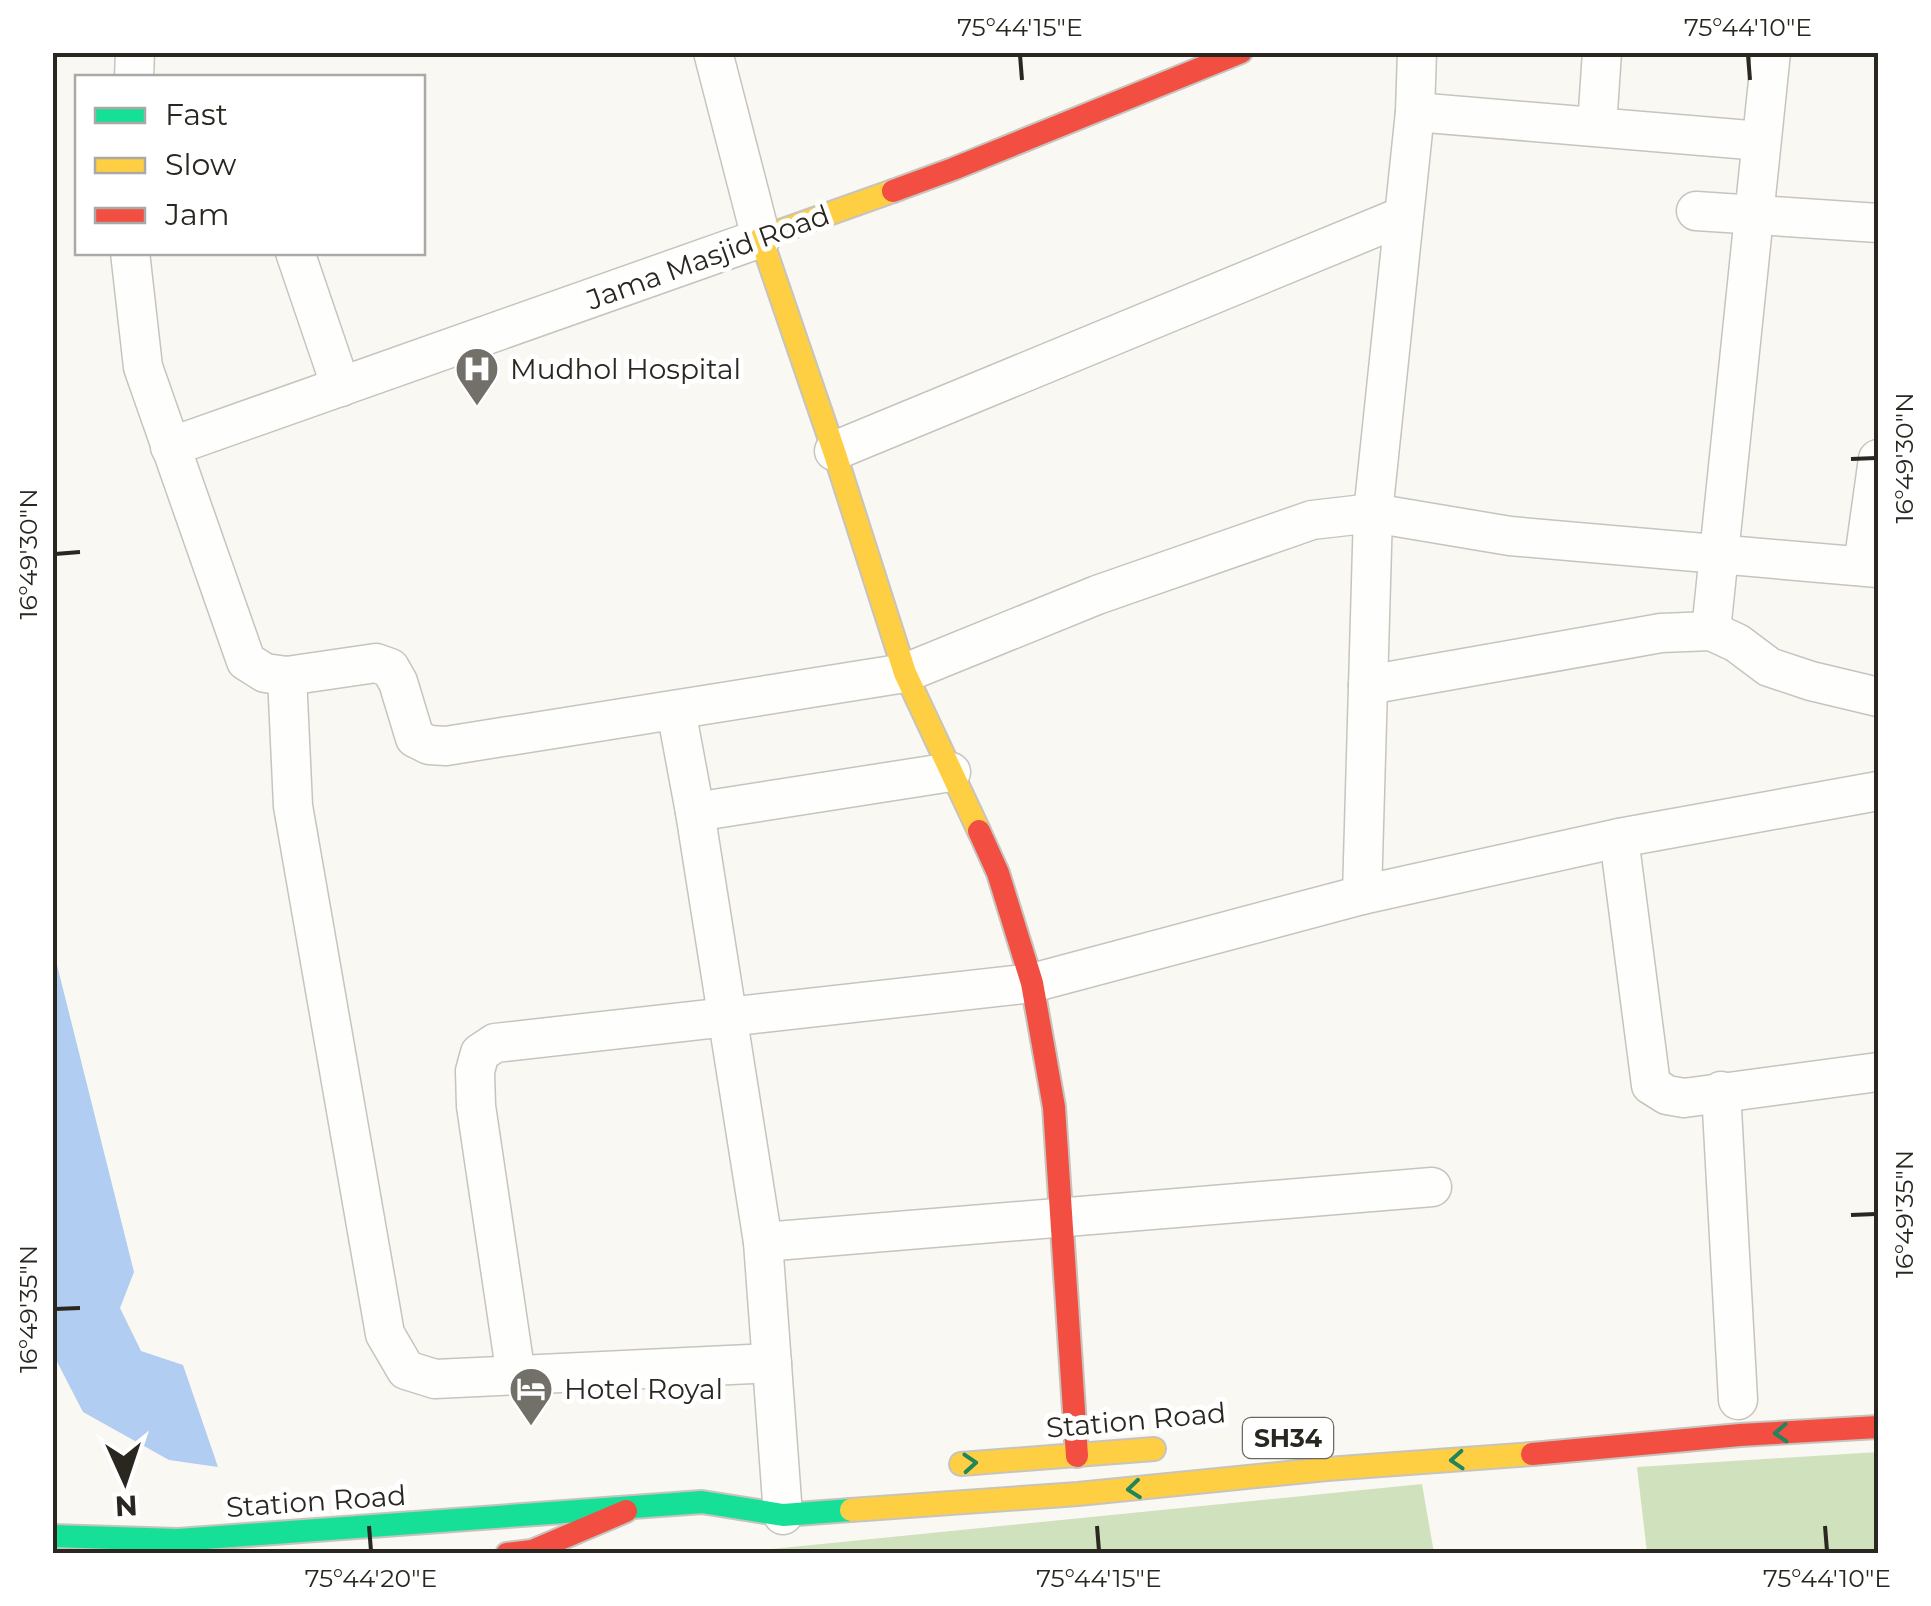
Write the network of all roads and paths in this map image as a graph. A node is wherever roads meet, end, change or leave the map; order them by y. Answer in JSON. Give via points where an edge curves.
{"nodes":[{"id":1,"x":712,"y":52,"type":"edge"},
{"id":2,"x":1240,"y":52,"type":"edge"},
{"id":3,"x":1418,"y":52,"type":"edge"},
{"id":4,"x":1602,"y":52,"type":"edge"},
{"id":5,"x":1771,"y":52,"type":"edge"},
{"id":6,"x":1416,"y":112,"type":"junction"},
{"id":7,"x":1597,"y":126,"type":"junction"},
{"id":8,"x":1761,"y":141,"type":"junction"},
{"id":9,"x":1696,"y":210,"type":"dead end"},
{"id":10,"x":1754,"y":215,"type":"junction"},
{"id":11,"x":1403,"y":216,"type":"junction"},
{"id":12,"x":1878,"y":223,"type":"edge"},
{"id":13,"x":760,"y":238,"type":"junction"},
{"id":14,"x":130,"y":255,"type":"edge"},
{"id":15,"x":296,"y":255,"type":"edge"},
{"id":16,"x":341,"y":387,"type":"junction"},
{"id":17,"x":170,"y":447,"type":"junction"},
{"id":18,"x":834,"y":451,"type":"junction"},
{"id":19,"x":1878,"y":459,"type":"edge"},
{"id":20,"x":1373,"y":513,"type":"junction"},
{"id":21,"x":1719,"y":554,"type":"junction"},
{"id":22,"x":1871,"y":567,"type":"edge"},
{"id":23,"x":1711,"y":631,"type":"junction"},
{"id":24,"x":1369,"y":670,"type":"junction"},
{"id":25,"x":906,"y":673,"type":"junction"},
{"id":26,"x":286,"y":676,"type":"junction"},
{"id":27,"x":1878,"y":698,"type":"edge"},
{"id":28,"x":676,"y":710,"type":"junction"},
{"id":29,"x":951,"y":772,"type":"junction"},
{"id":30,"x":1878,"y":791,"type":"edge"},
{"id":31,"x":695,"y":812,"type":"junction"},
{"id":32,"x":1619,"y":838,"type":"junction"},
{"id":33,"x":1362,"y":896,"type":"junction"},
{"id":34,"x":1032,"y":984,"type":"junction"},
{"id":35,"x":728,"y":1015,"type":"junction"},
{"id":36,"x":1878,"y":1072,"type":"edge"},
{"id":37,"x":1722,"y":1092,"type":"junction"},
{"id":38,"x":1432,"y":1187,"type":"dead end"},
{"id":39,"x":1062,"y":1218,"type":"junction"},
{"id":40,"x":763,"y":1242,"type":"junction"},
{"id":41,"x":772,"y":1363,"type":"junction"},
{"id":42,"x":516,"y":1376,"type":"junction"},
{"id":43,"x":1738,"y":1401,"type":"dead end"},
{"id":44,"x":1878,"y":1427,"type":"edge"},
{"id":45,"x":1174,"y":1448,"type":"dead end"},
{"id":46,"x":1077,"y":1456,"type":"junction"},
{"id":47,"x":938,"y":1466,"type":"dead end"},
{"id":48,"x":773,"y":1481,"type":"junction"},
{"id":49,"x":702,"y":1502,"type":"junction"},
{"id":50,"x":633,"y":1508,"type":"junction"},
{"id":51,"x":783,"y":1515,"type":"junction"},
{"id":52,"x":52,"y":1536,"type":"edge"},
{"id":53,"x":507,"y":1554,"type":"edge"}],
"edges":[{"from":1,"to":13,"type":"street"},
{"from":2,"to":13,"type":"main road","name":"Jama Masjid Road","via":[[954,169]]},
{"from":3,"to":6,"type":"street"},
{"from":4,"to":7,"type":"street"},
{"from":5,"to":8,"type":"street"},
{"from":6,"to":7,"type":"street"},
{"from":6,"to":11,"type":"street"},
{"from":7,"to":8,"type":"street"},
{"from":8,"to":10,"type":"street"},
{"from":9,"to":10,"type":"street"},
{"from":10,"to":12,"type":"street"},
{"from":10,"to":21,"type":"street"},
{"from":11,"to":18,"type":"street"},
{"from":11,"to":20,"type":"street"},
{"from":13,"to":16,"type":"street","name":"Jama Masjid Road"},
{"from":13,"to":18,"type":"main road"},
{"from":14,"to":17,"type":"street","via":[[143,367]]},
{"from":15,"to":16,"type":"street"},
{"from":16,"to":17,"type":"street","name":"Jama Masjid Road"},
{"from":17,"to":26,"type":"street","via":[[246,661]]},
{"from":18,"to":25,"type":"main road"},
{"from":19,"to":22,"type":"street"},
{"from":20,"to":21,"type":"street","via":[[1510,536]]},
{"from":20,"to":24,"type":"street"},
{"from":20,"to":25,"type":"street","via":[[1312,520],[1097,595]]},
{"from":21,"to":22,"type":"street"},
{"from":21,"to":23,"type":"street"},
{"from":23,"to":24,"type":"street","via":[[1661,633],[1411,677]]},
{"from":23,"to":27,"type":"street","via":[[1769,667]]},
{"from":24,"to":33,"type":"street"},
{"from":25,"to":28,"type":"street"},
{"from":25,"to":29,"type":"main road"},
{"from":26,"to":28,"type":"street","via":[[376,663],[390,668],[414,738],[429,745]]},
{"from":26,"to":42,"type":"street","via":[[293,806],[385,1334],[406,1370],[420,1375]]},
{"from":28,"to":31,"type":"street"},
{"from":29,"to":31,"type":"street"},
{"from":29,"to":34,"type":"main road","via":[[998,872]]},
{"from":30,"to":32,"type":"street"},
{"from":31,"to":35,"type":"street"},
{"from":32,"to":33,"type":"street"},
{"from":32,"to":37,"type":"street","via":[[1651,1086],[1684,1098]]},
{"from":33,"to":34,"type":"street"},
{"from":34,"to":35,"type":"street"},
{"from":34,"to":39,"type":"main road","via":[[1054,1108]]},
{"from":35,"to":40,"type":"street"},
{"from":35,"to":42,"type":"street","via":[[494,1042],[480,1053],[476,1106]]},
{"from":36,"to":37,"type":"street"},
{"from":37,"to":43,"type":"street"},
{"from":38,"to":39,"type":"street"},
{"from":39,"to":40,"type":"street"},
{"from":39,"to":46,"type":"main road"},
{"from":40,"to":41,"type":"street"},
{"from":41,"to":42,"type":"street"},
{"from":41,"to":48,"type":"street"},
{"from":44,"to":51,"type":"main road","name":"Station Road","number":"SH34","one_way":true},
{"from":45,"to":46,"type":"main road","name":"Station Road"},
{"from":47,"to":46,"type":"main road","name":"Station Road","one_way":true},
{"from":48,"to":49,"type":"main road","name":"Station Road","number":"SH34"},
{"from":48,"to":51,"type":"street"},
{"from":49,"to":50,"type":"main road","name":"Station Road","number":"SH34"},
{"from":49,"to":51,"type":"main road","name":"Station Road","number":"SH34"},
{"from":50,"to":52,"type":"main road","name":"Station Road","number":"SH34","via":[[178,1540]]},
{"from":50,"to":53,"type":"main road","via":[[532,1551]]}]}
